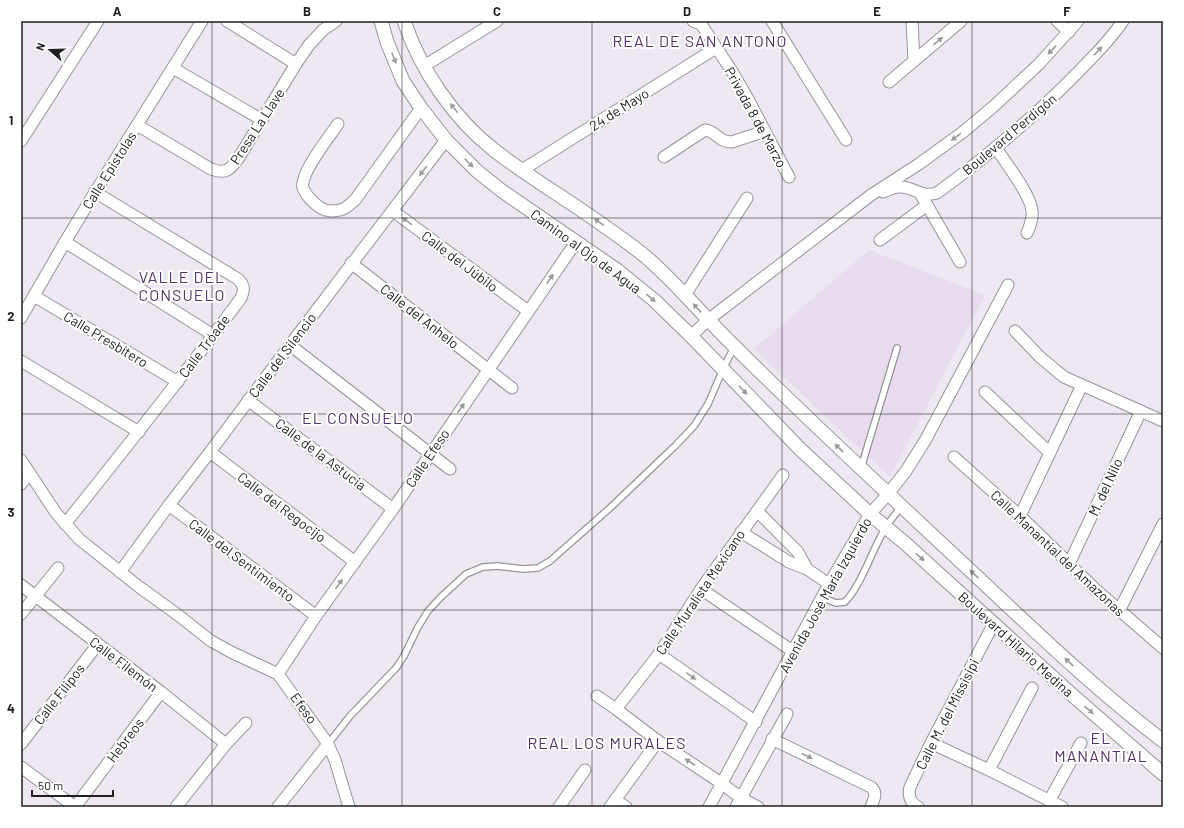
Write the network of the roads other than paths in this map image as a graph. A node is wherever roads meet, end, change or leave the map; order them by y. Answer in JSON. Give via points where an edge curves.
{"nodes":[{"id":1,"x":98,"y":21,"type":"edge"},
{"id":2,"x":227,"y":21,"type":"edge"},
{"id":3,"x":336,"y":21,"type":"edge"},
{"id":4,"x":381,"y":21,"type":"edge"},
{"id":5,"x":404,"y":21,"type":"edge"},
{"id":6,"x":497,"y":21,"type":"edge"},
{"id":7,"x":772,"y":21,"type":"edge"},
{"id":8,"x":912,"y":21,"type":"edge"},
{"id":9,"x":962,"y":21,"type":"edge"},
{"id":10,"x":1057,"y":21,"type":"edge"},
{"id":11,"x":1078,"y":21,"type":"edge"},
{"id":12,"x":1124,"y":21,"type":"edge"},
{"id":13,"x":201,"y":22,"type":"edge"},
{"id":14,"x":700,"y":22,"type":"edge"},
{"id":15,"x":1069,"y":32,"type":"junction"},
{"id":16,"x":716,"y":48,"type":"junction"},
{"id":17,"x":914,"y":61,"type":"junction"},
{"id":18,"x":296,"y":64,"type":"junction"},
{"id":19,"x":424,"y":66,"type":"junction"},
{"id":20,"x":173,"y":68,"type":"junction"},
{"id":21,"x":889,"y":82,"type":"dead end"},
{"id":22,"x":421,"y":108,"type":"junction"},
{"id":23,"x":262,"y":120,"type":"junction"},
{"id":24,"x":338,"y":124,"type":"dead end"},
{"id":25,"x":25,"y":125,"type":"edge"},
{"id":26,"x":137,"y":125,"type":"junction"},
{"id":27,"x":764,"y":131,"type":"junction"},
{"id":28,"x":446,"y":140,"type":"junction"},
{"id":29,"x":846,"y":140,"type":"dead end"},
{"id":30,"x":21,"y":141,"type":"edge"},
{"id":31,"x":996,"y":148,"type":"junction"},
{"id":32,"x":664,"y":157,"type":"dead end"},
{"id":33,"x":522,"y":170,"type":"junction"},
{"id":34,"x":789,"y":177,"type":"dead end"},
{"id":35,"x":95,"y":192,"type":"junction"},
{"id":36,"x":920,"y":193,"type":"junction"},
{"id":37,"x":871,"y":195,"type":"junction"},
{"id":38,"x":747,"y":198,"type":"dead end"},
{"id":39,"x":926,"y":205,"type":"junction"},
{"id":40,"x":393,"y":211,"type":"junction"},
{"id":41,"x":1027,"y":233,"type":"dead end"},
{"id":42,"x":880,"y":240,"type":"dead end"},
{"id":43,"x":65,"y":242,"type":"junction"},
{"id":44,"x":576,"y":242,"type":"junction"},
{"id":45,"x":960,"y":262,"type":"dead end"},
{"id":46,"x":351,"y":263,"type":"junction"},
{"id":47,"x":1008,"y":285,"type":"dead end"},
{"id":48,"x":685,"y":295,"type":"junction"},
{"id":49,"x":34,"y":296,"type":"junction"},
{"id":50,"x":528,"y":311,"type":"junction"},
{"id":51,"x":21,"y":318,"type":"edge"},
{"id":52,"x":708,"y":320,"type":"junction"},
{"id":53,"x":1015,"y":331,"type":"dead end"},
{"id":54,"x":213,"y":335,"type":"junction"},
{"id":55,"x":691,"y":336,"type":"junction"},
{"id":56,"x":290,"y":345,"type":"junction"},
{"id":57,"x":735,"y":347,"type":"junction"},
{"id":58,"x":897,"y":348,"type":"dead end"},
{"id":59,"x":21,"y":361,"type":"edge"},
{"id":60,"x":488,"y":369,"type":"junction"},
{"id":61,"x":723,"y":369,"type":"junction"},
{"id":62,"x":178,"y":382,"type":"junction"},
{"id":63,"x":1082,"y":386,"type":"junction"},
{"id":64,"x":512,"y":388,"type":"dead end"},
{"id":65,"x":985,"y":392,"type":"dead end"},
{"id":66,"x":248,"y":400,"type":"junction"},
{"id":67,"x":1141,"y":411,"type":"junction"},
{"id":68,"x":1163,"y":421,"type":"edge"},
{"id":69,"x":139,"y":432,"type":"junction"},
{"id":70,"x":210,"y":452,"type":"junction"},
{"id":71,"x":430,"y":453,"type":"junction"},
{"id":72,"x":1050,"y":453,"type":"junction"},
{"id":73,"x":954,"y":457,"type":"dead end"},
{"id":74,"x":21,"y":460,"type":"edge"},
{"id":75,"x":860,"y":468,"type":"junction"},
{"id":76,"x":450,"y":469,"type":"dead end"},
{"id":77,"x":30,"y":474,"type":"junction"},
{"id":78,"x":783,"y":475,"type":"dead end"},
{"id":79,"x":21,"y":484,"type":"edge"},
{"id":80,"x":888,"y":494,"type":"junction"},
{"id":81,"x":169,"y":504,"type":"junction"},
{"id":82,"x":901,"y":507,"type":"junction"},
{"id":83,"x":393,"y":508,"type":"junction"},
{"id":84,"x":757,"y":511,"type":"junction"},
{"id":85,"x":870,"y":514,"type":"junction"},
{"id":86,"x":1020,"y":516,"type":"junction"},
{"id":87,"x":65,"y":524,"type":"junction"},
{"id":88,"x":1163,"y":524,"type":"edge"},
{"id":89,"x":886,"y":528,"type":"junction"},
{"id":90,"x":742,"y":532,"type":"junction"},
{"id":91,"x":355,"y":562,"type":"junction"},
{"id":92,"x":1069,"y":564,"type":"junction"},
{"id":93,"x":58,"y":568,"type":"dead end"},
{"id":94,"x":807,"y":569,"type":"junction"},
{"id":95,"x":120,"y":572,"type":"junction"},
{"id":96,"x":830,"y":584,"type":"junction"},
{"id":97,"x":21,"y":585,"type":"edge"},
{"id":98,"x":702,"y":589,"type":"junction"},
{"id":99,"x":35,"y":596,"type":"junction"},
{"id":100,"x":823,"y":598,"type":"junction"},
{"id":101,"x":1119,"y":611,"type":"junction"},
{"id":102,"x":21,"y":614,"type":"edge"},
{"id":103,"x":316,"y":616,"type":"junction"},
{"id":104,"x":994,"y":623,"type":"junction"},
{"id":105,"x":98,"y":644,"type":"junction"},
{"id":106,"x":1163,"y":648,"type":"edge"},
{"id":107,"x":794,"y":652,"type":"junction"},
{"id":108,"x":659,"y":654,"type":"junction"},
{"id":109,"x":278,"y":674,"type":"junction"},
{"id":110,"x":1032,"y":688,"type":"dead end"},
{"id":111,"x":161,"y":692,"type":"junction"},
{"id":112,"x":597,"y":696,"type":"dead end"},
{"id":113,"x":616,"y":709,"type":"junction"},
{"id":114,"x":787,"y":714,"type":"dead end"},
{"id":115,"x":756,"y":722,"type":"junction"},
{"id":116,"x":246,"y":723,"type":"dead end"},
{"id":117,"x":772,"y":739,"type":"junction"},
{"id":118,"x":658,"y":741,"type":"junction"},
{"id":119,"x":1163,"y":742,"type":"edge"},
{"id":120,"x":930,"y":743,"type":"junction"},
{"id":121,"x":1080,"y":743,"type":"dead end"},
{"id":122,"x":21,"y":744,"type":"edge"},
{"id":123,"x":226,"y":744,"type":"junction"},
{"id":124,"x":328,"y":744,"type":"junction"},
{"id":125,"x":21,"y":767,"type":"edge"},
{"id":126,"x":585,"y":770,"type":"dead end"},
{"id":127,"x":989,"y":770,"type":"junction"},
{"id":128,"x":1163,"y":774,"type":"edge"},
{"id":129,"x":721,"y":783,"type":"junction"},
{"id":130,"x":1049,"y":801,"type":"junction"},
{"id":131,"x":739,"y":802,"type":"edge"},
{"id":132,"x":613,"y":803,"type":"edge"},
{"id":133,"x":916,"y":806,"type":"edge"},
{"id":134,"x":75,"y":807,"type":"edge"},
{"id":135,"x":176,"y":807,"type":"edge"},
{"id":136,"x":278,"y":807,"type":"edge"},
{"id":137,"x":349,"y":807,"type":"edge"},
{"id":138,"x":559,"y":807,"type":"edge"},
{"id":139,"x":626,"y":807,"type":"edge"},
{"id":140,"x":709,"y":807,"type":"edge"},
{"id":141,"x":758,"y":807,"type":"edge"},
{"id":142,"x":871,"y":807,"type":"edge"},
{"id":143,"x":1062,"y":807,"type":"edge"}],
"edges":[{"from":1,"to":25,"type":"street"},
{"from":2,"to":18,"type":"street"},
{"from":3,"to":18,"type":"street","name":"Presa La Llave","via":[[308,45]]},
{"from":4,"to":22,"type":"street","name":"Camino al Ojo de Agua","one_way":true,"via":[[403,81]]},
{"from":5,"to":19,"type":"street","name":"Camino al Ojo de Agua"},
{"from":6,"to":19,"type":"street"},
{"from":7,"to":29,"type":"street"},
{"from":8,"to":17,"type":"street"},
{"from":17,"to":9,"type":"street","one_way":true},
{"from":10,"to":15,"type":"street"},
{"from":11,"to":15,"type":"street","name":"Boulevard Perdigón"},
{"from":31,"to":12,"type":"street","name":"Boulevard Perdigón","one_way":true,"via":[[1066,85]]},
{"from":13,"to":20,"type":"street","name":"Calle Epistolas"},
{"from":14,"to":16,"type":"street","name":"Privada 8 de Marzo"},
{"from":15,"to":37,"type":"street","name":"Boulevard Perdigón","one_way":true,"via":[[1038,65],[963,132]]},
{"from":16,"to":27,"type":"street","name":"Privada 8 de Marzo"},
{"from":16,"to":33,"type":"street","name":"24 de Mayo"},
{"from":17,"to":21,"type":"street"},
{"from":18,"to":23,"type":"street","name":"Presa La Llave"},
{"from":33,"to":19,"type":"street","name":"Camino al Ojo de Agua","one_way":true,"via":[[492,148],[464,121],[438,89]]},
{"from":20,"to":23,"type":"street"},
{"from":20,"to":26,"type":"street","name":"Calle Epistolas"},
{"from":22,"to":24,"type":"street","via":[[355,200],[342,210],[326,210],[305,193],[304,177]]},
{"from":22,"to":28,"type":"street","name":"Camino al Ojo de Agua"},
{"from":23,"to":26,"type":"street","name":"Presa La Llave","via":[[238,159],[225,172],[211,169]]},
{"from":25,"to":30,"type":"street"},
{"from":26,"to":35,"type":"street","name":"Calle Epistolas"},
{"from":27,"to":32,"type":"street","via":[[727,142],[720,140],[710,130],[705,130]]},
{"from":27,"to":34,"type":"street","name":"Privada 8 de Marzo"},
{"from":28,"to":40,"type":"street","name":"Calle del Silencio","one_way":true},
{"from":28,"to":44,"type":"street","name":"Camino al Ojo de Agua","one_way":true,"via":[[477,171],[502,191]]},
{"from":31,"to":36,"type":"street","name":"Boulevard Perdigón","via":[[937,193]]},
{"from":31,"to":41,"type":"street","via":[[1030,202],[1032,219]]},
{"from":48,"to":33,"type":"street","name":"Camino al Ojo de Agua","one_way":true,"via":[[656,265],[630,244]]},
{"from":35,"to":43,"type":"street","name":"Calle Epistolas"},
{"from":35,"to":54,"type":"street","name":"Calle Tróade","via":[[238,278],[243,284],[241,298]]},
{"from":36,"to":37,"type":"street","name":"Boulevard Perdigón","via":[[899,187]]},
{"from":36,"to":39,"type":"street"},
{"from":37,"to":52,"type":"street","name":"Boulevard Perdigón"},
{"from":38,"to":48,"type":"street"},
{"from":39,"to":42,"type":"street"},
{"from":39,"to":45,"type":"street"},
{"from":40,"to":46,"type":"street","name":"Calle del Silencio"},
{"from":50,"to":40,"type":"street","name":"Calle del Júbilo","one_way":true},
{"from":43,"to":49,"type":"street","name":"Calle Epistolas"},
{"from":43,"to":54,"type":"street"},
{"from":50,"to":44,"type":"street","name":"Calle Efeso","one_way":true},
{"from":44,"to":55,"type":"street","name":"Camino al Ojo de Agua","one_way":true,"via":[[618,270]]},
{"from":46,"to":56,"type":"street","name":"Calle del Silencio"},
{"from":46,"to":60,"type":"street","name":"Calle del Anhelo"},
{"from":47,"to":80,"type":"street","name":"Avenida José María Izquierdo","via":[[926,439]]},
{"from":52,"to":48,"type":"street","name":"Camino al Ojo de Agua","one_way":true},
{"from":49,"to":51,"type":"street","name":"Calle Epistolas"},
{"from":49,"to":62,"type":"street","name":"Calle Presbítero"},
{"from":50,"to":60,"type":"street","name":"Calle Efeso"},
{"from":52,"to":55,"type":"street","name":"Boulevard Perdigón"},
{"from":52,"to":57,"type":"street","name":"Camino al Ojo de Agua"},
{"from":53,"to":63,"type":"street","via":[[1052,368]]},
{"from":54,"to":62,"type":"street","name":"Calle Tróade"},
{"from":55,"to":61,"type":"street","name":"Camino al Ojo de Agua"},
{"from":56,"to":66,"type":"street","name":"Calle del Silencio"},
{"from":56,"to":71,"type":"street"},
{"from":57,"to":61,"type":"lane"},
{"from":75,"to":57,"type":"street","name":"Camino al Ojo de Agua","one_way":true},
{"from":58,"to":75,"type":"lane"},
{"from":59,"to":69,"type":"street"},
{"from":60,"to":64,"type":"street","name":"Calle del Anhelo"},
{"from":71,"to":60,"type":"street","name":"Calle Efeso","one_way":true},
{"from":61,"to":85,"type":"street","name":"Camino al Ojo de Agua","one_way":true,"via":[[800,449]]},
{"from":61,"to":124,"type":"lane","via":[[708,404],[694,426],[649,472],[550,561],[538,568],[482,567],[466,574],[441,597],[428,611],[396,668],[350,716]]},
{"from":62,"to":69,"type":"street","name":"Calle Tróade"},
{"from":63,"to":67,"type":"street"},
{"from":63,"to":72,"type":"street"},
{"from":65,"to":72,"type":"street"},
{"from":66,"to":70,"type":"street","name":"Calle del Silencio"},
{"from":66,"to":83,"type":"street","name":"Calle de la Astucia"},
{"from":67,"to":68,"type":"street"},
{"from":67,"to":92,"type":"street","name":"M. del Nilo"},
{"from":69,"to":87,"type":"street","name":"Calle Tróade"},
{"from":70,"to":81,"type":"street","name":"Calle del Silencio"},
{"from":70,"to":91,"type":"street","name":"Calle del Regocijo"},
{"from":71,"to":76,"type":"street"},
{"from":71,"to":83,"type":"street","name":"Calle Efeso"},
{"from":72,"to":86,"type":"street"},
{"from":73,"to":86,"type":"street","name":"Calle Manantial del Amazonas"},
{"from":74,"to":77,"type":"street"},
{"from":75,"to":80,"type":"street","name":"Camino al Ojo de Agua"},
{"from":77,"to":79,"type":"street"},
{"from":77,"to":87,"type":"street"},
{"from":78,"to":84,"type":"street","name":"Calle Muralista Mexicano"},
{"from":80,"to":82,"type":"street","name":"Boulevard Hilario Medina"},
{"from":80,"to":85,"type":"street","name":"Avenida José María Izquierdo"},
{"from":81,"to":95,"type":"street","name":"Calle del Silencio"},
{"from":81,"to":103,"type":"street","name":"Calle del Sentimiento"},
{"from":82,"to":89,"type":"lane"},
{"from":119,"to":82,"type":"street","name":"Boulevard Hilario Medina","one_way":true,"via":[[1086,678]]},
{"from":83,"to":91,"type":"street","name":"Calle Efeso"},
{"from":84,"to":90,"type":"street","name":"Calle Muralista Mexicano"},
{"from":84,"to":94,"type":"street","via":[[798,552]]},
{"from":85,"to":89,"type":"street","name":"Boulevard Hilario Medina"},
{"from":85,"to":96,"type":"street","name":"Avenida José María Izquierdo"},
{"from":86,"to":92,"type":"street","name":"Calle Manantial del Amazonas"},
{"from":87,"to":95,"type":"street","via":[[79,539]]},
{"from":88,"to":101,"type":"street"},
{"from":89,"to":100,"type":"lane","via":[[854,592],[845,602],[836,603]]},
{"from":89,"to":104,"type":"street","name":"Boulevard Hilario Medina","one_way":true},
{"from":90,"to":94,"type":"street","via":[[789,562]]},
{"from":90,"to":98,"type":"street","name":"Calle Muralista Mexicano"},
{"from":103,"to":91,"type":"street","name":"Calle Efeso","one_way":true},
{"from":92,"to":101,"type":"street","name":"Calle Manantial del Amazonas"},
{"from":93,"to":99,"type":"street"},
{"from":94,"to":96,"type":"street"},
{"from":95,"to":109,"type":"street","via":[[211,641]]},
{"from":96,"to":100,"type":"street","name":"Avenida José María Izquierdo"},
{"from":97,"to":99,"type":"street","name":"Calle Filemón"},
{"from":98,"to":107,"type":"street"},
{"from":98,"to":108,"type":"street","name":"Calle Muralista Mexicano"},
{"from":99,"to":102,"type":"street"},
{"from":99,"to":105,"type":"street","name":"Calle Filemón"},
{"from":100,"to":107,"type":"street","name":"Avenida José María Izquierdo"},
{"from":101,"to":106,"type":"street","name":"Calle Manantial del Amazonas"},
{"from":103,"to":109,"type":"street","name":"Calle Efeso"},
{"from":104,"to":120,"type":"street","name":"Calle M. del Missisipi"},
{"from":104,"to":128,"type":"street","name":"Boulevard Hilario Medina","one_way":true},
{"from":105,"to":111,"type":"street","name":"Calle Filemón"},
{"from":105,"to":122,"type":"street","name":"Calle Filipos"},
{"from":107,"to":115,"type":"street","name":"Avenida José María Izquierdo"},
{"from":108,"to":113,"type":"street","name":"Calle Muralista Mexicano"},
{"from":108,"to":115,"type":"street","one_way":true},
{"from":109,"to":124,"type":"street","name":"Efeso"},
{"from":110,"to":127,"type":"street"},
{"from":111,"to":123,"type":"street","name":"Calle Filemón"},
{"from":111,"to":134,"type":"street","name":"Hebreos"},
{"from":112,"to":113,"type":"street"},
{"from":113,"to":118,"type":"street"},
{"from":114,"to":117,"type":"street"},
{"from":115,"to":129,"type":"street","name":"Avenida José María Izquierdo"},
{"from":116,"to":123,"type":"street"},
{"from":117,"to":131,"type":"street"},
{"from":117,"to":142,"type":"street","one_way":true,"via":[[871,787],[876,794]]},
{"from":129,"to":118,"type":"street","one_way":true},
{"from":118,"to":132,"type":"street"},
{"from":120,"to":127,"type":"street"},
{"from":120,"to":133,"type":"street","name":"Calle M. del Missisipi","via":[[908,793]]},
{"from":121,"to":130,"type":"street"},
{"from":123,"to":135,"type":"street"},
{"from":124,"to":136,"type":"street"},
{"from":124,"to":137,"type":"street","name":"Efeso"},
{"from":125,"to":134,"type":"street"},
{"from":126,"to":138,"type":"street"},
{"from":127,"to":130,"type":"street"},
{"from":129,"to":131,"type":"street"},
{"from":129,"to":140,"type":"street","name":"Avenida José María Izquierdo"},
{"from":130,"to":143,"type":"street"},
{"from":131,"to":141,"type":"street"},
{"from":132,"to":139,"type":"street"}]}
